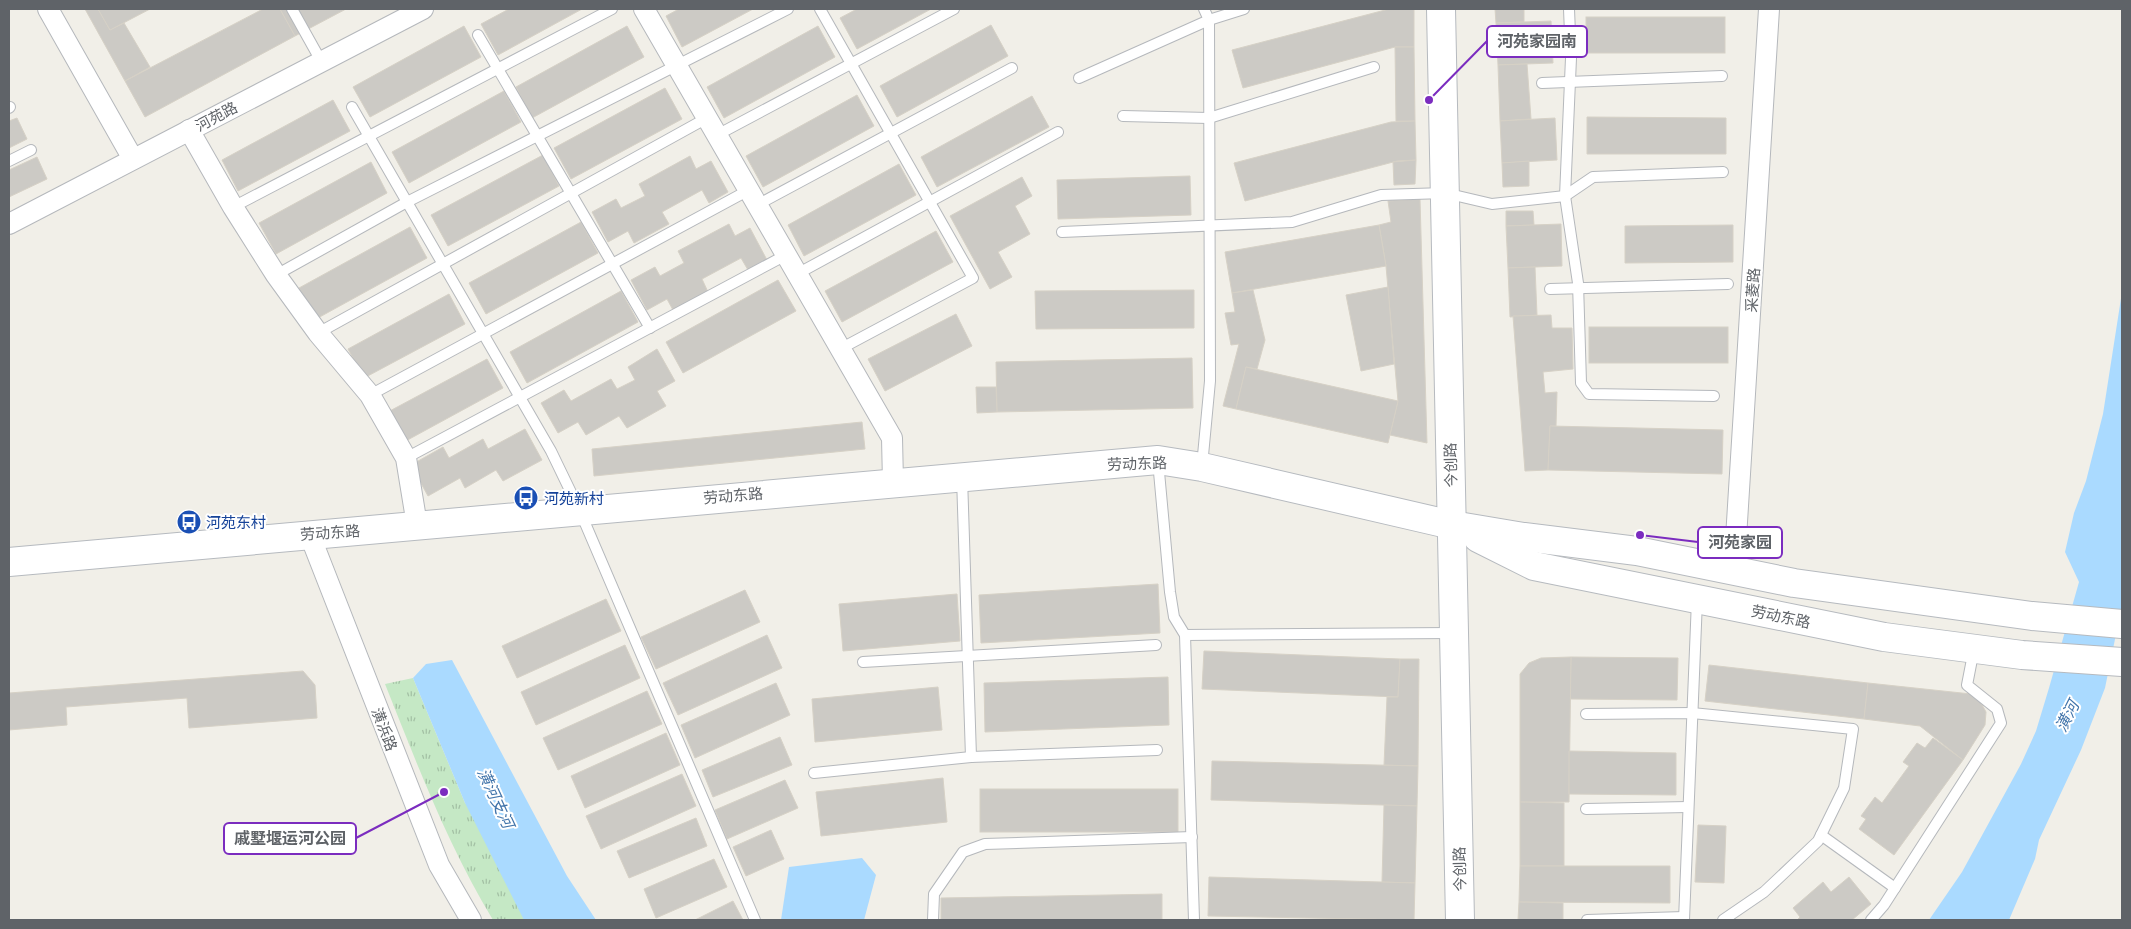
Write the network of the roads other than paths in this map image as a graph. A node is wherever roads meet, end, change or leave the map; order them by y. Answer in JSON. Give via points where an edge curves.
{"nodes":[{"id":1,"x":48,"y":9,"type":"edge"},
{"id":2,"x":292,"y":9,"type":"edge"},
{"id":3,"x":422,"y":9,"type":"edge"},
{"id":4,"x":612,"y":9,"type":"edge"},
{"id":5,"x":644,"y":9,"type":"edge"},
{"id":6,"x":788,"y":9,"type":"edge"},
{"id":7,"x":820,"y":9,"type":"edge"},
{"id":8,"x":954,"y":9,"type":"edge"},
{"id":9,"x":1204,"y":9,"type":"edge"},
{"id":10,"x":1244,"y":9,"type":"edge"},
{"id":11,"x":1441,"y":9,"type":"edge"},
{"id":12,"x":1569,"y":9,"type":"edge"},
{"id":13,"x":1769,"y":9,"type":"edge"},
{"id":14,"x":1208,"y":20,"type":"junction"},
{"id":15,"x":478,"y":35,"type":"dead end"},
{"id":16,"x":320,"y":61,"type":"junction"},
{"id":17,"x":851,"y":63,"type":"junction"},
{"id":18,"x":677,"y":66,"type":"junction"},
{"id":19,"x":1374,"y":67,"type":"dead end"},
{"id":20,"x":1012,"y":68,"type":"dead end"},
{"id":21,"x":498,"y":69,"type":"junction"},
{"id":22,"x":1722,"y":76,"type":"dead end"},
{"id":23,"x":1080,"y":78,"type":"dead end"},
{"id":24,"x":1570,"y":82,"type":"junction"},
{"id":25,"x":1542,"y":83,"type":"dead end"},
{"id":26,"x":352,"y":107,"type":"dead end"},
{"id":27,"x":1123,"y":116,"type":"dead end"},
{"id":28,"x":707,"y":118,"type":"junction"},
{"id":29,"x":1209,"y":118,"type":"junction"},
{"id":30,"x":188,"y":130,"type":"junction"},
{"id":31,"x":891,"y":132,"type":"junction"},
{"id":32,"x":1058,"y":132,"type":"dead end"},
{"id":33,"x":717,"y":135,"type":"junction"},
{"id":34,"x":537,"y":136,"type":"junction"},
{"id":35,"x":369,"y":137,"type":"junction"},
{"id":36,"x":32,"y":150,"type":"dead end"},
{"id":37,"x":133,"y":159,"type":"junction"},
{"id":38,"x":9,"y":161,"type":"edge"},
{"id":39,"x":1723,"y":172,"type":"dead end"},
{"id":40,"x":571,"y":193,"type":"junction"},
{"id":41,"x":1445,"y":193,"type":"junction"},
{"id":42,"x":1565,"y":196,"type":"junction"},
{"id":43,"x":753,"y":197,"type":"junction"},
{"id":44,"x":407,"y":202,"type":"junction"},
{"id":45,"x":930,"y":202,"type":"junction"},
{"id":46,"x":233,"y":207,"type":"junction"},
{"id":47,"x":9,"y":224,"type":"edge"},
{"id":48,"x":1208,"y":225,"type":"junction"},
{"id":49,"x":1062,"y":232,"type":"dead end"},
{"id":50,"x":786,"y":255,"type":"junction"},
{"id":51,"x":443,"y":264,"type":"junction"},
{"id":52,"x":612,"y":264,"type":"junction"},
{"id":53,"x":797,"y":274,"type":"junction"},
{"id":54,"x":276,"y":275,"type":"junction"},
{"id":55,"x":1728,"y":284,"type":"dead end"},
{"id":56,"x":1578,"y":288,"type":"junction"},
{"id":57,"x":1550,"y":289,"type":"dead end"},
{"id":58,"x":650,"y":328,"type":"junction"},
{"id":59,"x":318,"y":333,"type":"junction"},
{"id":60,"x":483,"y":333,"type":"junction"},
{"id":61,"x":840,"y":349,"type":"junction"},
{"id":62,"x":370,"y":395,"type":"junction"},
{"id":63,"x":1714,"y":396,"type":"dead end"},
{"id":64,"x":520,"y":397,"type":"junction"},
{"id":65,"x":406,"y":458,"type":"junction"},
{"id":66,"x":1158,"y":460,"type":"junction"},
{"id":67,"x":1202,"y":467,"type":"junction"},
{"id":68,"x":962,"y":476,"type":"junction"},
{"id":69,"x":893,"y":482,"type":"junction"},
{"id":70,"x":579,"y":509,"type":"junction"},
{"id":71,"x":417,"y":525,"type":"junction"},
{"id":72,"x":1452,"y":525,"type":"junction"},
{"id":73,"x":308,"y":533,"type":"junction"},
{"id":74,"x":9,"y":562,"type":"edge"},
{"id":75,"x":1734,"y":570,"type":"junction"},
{"id":76,"x":1697,"y":599,"type":"junction"},
{"id":77,"x":2122,"y":624,"type":"edge"},
{"id":78,"x":1453,"y":632,"type":"junction"},
{"id":79,"x":1185,"y":635,"type":"junction"},
{"id":80,"x":1156,"y":645,"type":"dead end"},
{"id":81,"x":1974,"y":648,"type":"junction"},
{"id":82,"x":968,"y":655,"type":"junction"},
{"id":83,"x":863,"y":662,"type":"dead end"},
{"id":84,"x":2122,"y":662,"type":"edge"},
{"id":85,"x":1692,"y":713,"type":"junction"},
{"id":86,"x":1586,"y":714,"type":"dead end"},
{"id":87,"x":1157,"y":750,"type":"dead end"},
{"id":88,"x":971,"y":757,"type":"junction"},
{"id":89,"x":814,"y":773,"type":"dead end"},
{"id":90,"x":1688,"y":807,"type":"junction"},
{"id":91,"x":1586,"y":809,"type":"dead end"},
{"id":92,"x":1821,"y":835,"type":"junction"},
{"id":93,"x":1192,"y":837,"type":"junction"},
{"id":94,"x":1895,"y":888,"type":"junction"},
{"id":95,"x":1684,"y":918,"type":"edge"},
{"id":96,"x":470,"y":920,"type":"edge"},
{"id":97,"x":755,"y":920,"type":"edge"},
{"id":98,"x":933,"y":920,"type":"edge"},
{"id":99,"x":1194,"y":920,"type":"edge"},
{"id":100,"x":1460,"y":920,"type":"edge"},
{"id":101,"x":1587,"y":920,"type":"edge"},
{"id":102,"x":1723,"y":920,"type":"edge"},
{"id":103,"x":1871,"y":920,"type":"edge"}],
"edges":[{"from":1,"to":37,"type":"street"},
{"from":2,"to":16,"type":"lane"},
{"from":3,"to":16,"type":"street","name":"河苑路"},
{"from":4,"to":21,"type":"lane"},
{"from":5,"to":18,"type":"street"},
{"from":6,"to":18,"type":"lane"},
{"from":7,"to":17,"type":"lane"},
{"from":8,"to":17,"type":"lane"},
{"from":9,"to":14,"type":"lane"},
{"from":10,"to":14,"type":"lane"},
{"from":11,"to":41,"type":"main road","name":"今创路"},
{"from":12,"to":24,"type":"lane"},
{"from":13,"to":75,"type":"street","name":"采菱路"},
{"from":14,"to":23,"type":"lane"},
{"from":14,"to":29,"type":"lane"},
{"from":15,"to":21,"type":"lane"},
{"from":16,"to":30,"type":"street","name":"河苑路"},
{"from":17,"to":31,"type":"lane"},
{"from":17,"to":33,"type":"lane"},
{"from":18,"to":28,"type":"street"},
{"from":18,"to":34,"type":"lane"},
{"from":19,"to":29,"type":"lane"},
{"from":20,"to":31,"type":"lane"},
{"from":21,"to":34,"type":"lane"},
{"from":21,"to":35,"type":"lane"},
{"from":22,"to":24,"type":"lane"},
{"from":24,"to":25,"type":"lane"},
{"from":24,"to":42,"type":"lane"},
{"from":26,"to":35,"type":"lane"},
{"from":27,"to":29,"type":"lane"},
{"from":28,"to":33,"type":"street"},
{"from":28,"to":40,"type":"lane"},
{"from":29,"to":48,"type":"lane"},
{"from":30,"to":37,"type":"street","name":"河苑路"},
{"from":30,"to":46,"type":"street"},
{"from":31,"to":43,"type":"lane"},
{"from":31,"to":45,"type":"lane"},
{"from":32,"to":45,"type":"lane"},
{"from":33,"to":43,"type":"street"},
{"from":34,"to":40,"type":"lane"},
{"from":34,"to":44,"type":"lane"},
{"from":35,"to":44,"type":"lane"},
{"from":35,"to":46,"type":"lane"},
{"from":36,"to":38,"type":"lane"},
{"from":37,"to":47,"type":"street","name":"河苑路"},
{"from":39,"to":42,"type":"lane","via":[[1592,177]]},
{"from":40,"to":51,"type":"lane"},
{"from":40,"to":52,"type":"lane"},
{"from":41,"to":42,"type":"lane","via":[[1492,204]]},
{"from":41,"to":48,"type":"lane","via":[[1381,195],[1292,222]]},
{"from":41,"to":72,"type":"main road","name":"今创路"},
{"from":42,"to":56,"type":"lane"},
{"from":43,"to":50,"type":"street"},
{"from":43,"to":52,"type":"lane"},
{"from":44,"to":51,"type":"lane"},
{"from":44,"to":54,"type":"lane"},
{"from":45,"to":53,"type":"lane"},
{"from":45,"to":61,"type":"lane","via":[[973,278]]},
{"from":46,"to":54,"type":"street"},
{"from":48,"to":49,"type":"lane"},
{"from":48,"to":67,"type":"lane","via":[[1210,381]]},
{"from":50,"to":53,"type":"street"},
{"from":50,"to":58,"type":"lane"},
{"from":51,"to":59,"type":"lane"},
{"from":51,"to":60,"type":"lane"},
{"from":52,"to":58,"type":"lane"},
{"from":52,"to":60,"type":"lane"},
{"from":53,"to":61,"type":"street"},
{"from":54,"to":59,"type":"street"},
{"from":55,"to":56,"type":"lane"},
{"from":56,"to":57,"type":"lane"},
{"from":56,"to":63,"type":"lane","via":[[1581,383],[1589,394]]},
{"from":58,"to":64,"type":"lane"},
{"from":59,"to":62,"type":"street"},
{"from":60,"to":62,"type":"lane"},
{"from":60,"to":64,"type":"lane"},
{"from":61,"to":69,"type":"street","via":[[892,438]]},
{"from":62,"to":65,"type":"street"},
{"from":64,"to":65,"type":"lane"},
{"from":64,"to":70,"type":"lane","via":[[552,451]]},
{"from":65,"to":71,"type":"street"},
{"from":66,"to":67,"type":"main road","name":"劳动东路"},
{"from":66,"to":68,"type":"main road","name":"劳动东路"},
{"from":66,"to":79,"type":"lane","via":[[1170,592],[1174,617]]},
{"from":67,"to":72,"type":"main road","name":"劳动东路"},
{"from":68,"to":69,"type":"main road","name":"劳动东路"},
{"from":68,"to":82,"type":"lane"},
{"from":69,"to":70,"type":"main road","name":"劳动东路"},
{"from":70,"to":71,"type":"main road","name":"劳动东路"},
{"from":70,"to":97,"type":"lane"},
{"from":71,"to":73,"type":"main road","name":"劳动东路"},
{"from":72,"to":75,"type":"main road","name":"劳动东路","via":[[1637,551]]},
{"from":72,"to":76,"type":"main road","name":"劳动东路","via":[[1534,566]]},
{"from":72,"to":78,"type":"main road","name":"今创路"},
{"from":73,"to":74,"type":"main road","name":"劳动东路"},
{"from":73,"to":96,"type":"street","name":"潢浜路","via":[[439,865]]},
{"from":75,"to":77,"type":"main road","name":"劳动东路","via":[[1794,582],[2032,616]]},
{"from":76,"to":81,"type":"main road","name":"劳动东路","via":[[1884,637]]},
{"from":76,"to":85,"type":"lane"},
{"from":78,"to":79,"type":"lane"},
{"from":78,"to":100,"type":"main road","name":"今创路"},
{"from":79,"to":93,"type":"lane"},
{"from":80,"to":82,"type":"lane"},
{"from":81,"to":84,"type":"main road","name":"劳动东路"},
{"from":81,"to":94,"type":"lane","via":[[1967,684],[1997,709],[2000,723]]},
{"from":82,"to":83,"type":"lane"},
{"from":82,"to":88,"type":"lane"},
{"from":85,"to":86,"type":"lane"},
{"from":85,"to":90,"type":"lane"},
{"from":85,"to":92,"type":"lane","via":[[1853,729],[1844,788]]},
{"from":87,"to":88,"type":"lane"},
{"from":88,"to":89,"type":"lane"},
{"from":90,"to":91,"type":"lane"},
{"from":90,"to":95,"type":"lane"},
{"from":92,"to":94,"type":"lane"},
{"from":92,"to":102,"type":"lane","via":[[1764,892]]},
{"from":93,"to":98,"type":"lane","via":[[985,844],[963,852],[934,894]]},
{"from":93,"to":99,"type":"lane"},
{"from":94,"to":103,"type":"lane"},
{"from":95,"to":101,"type":"lane"}]}
